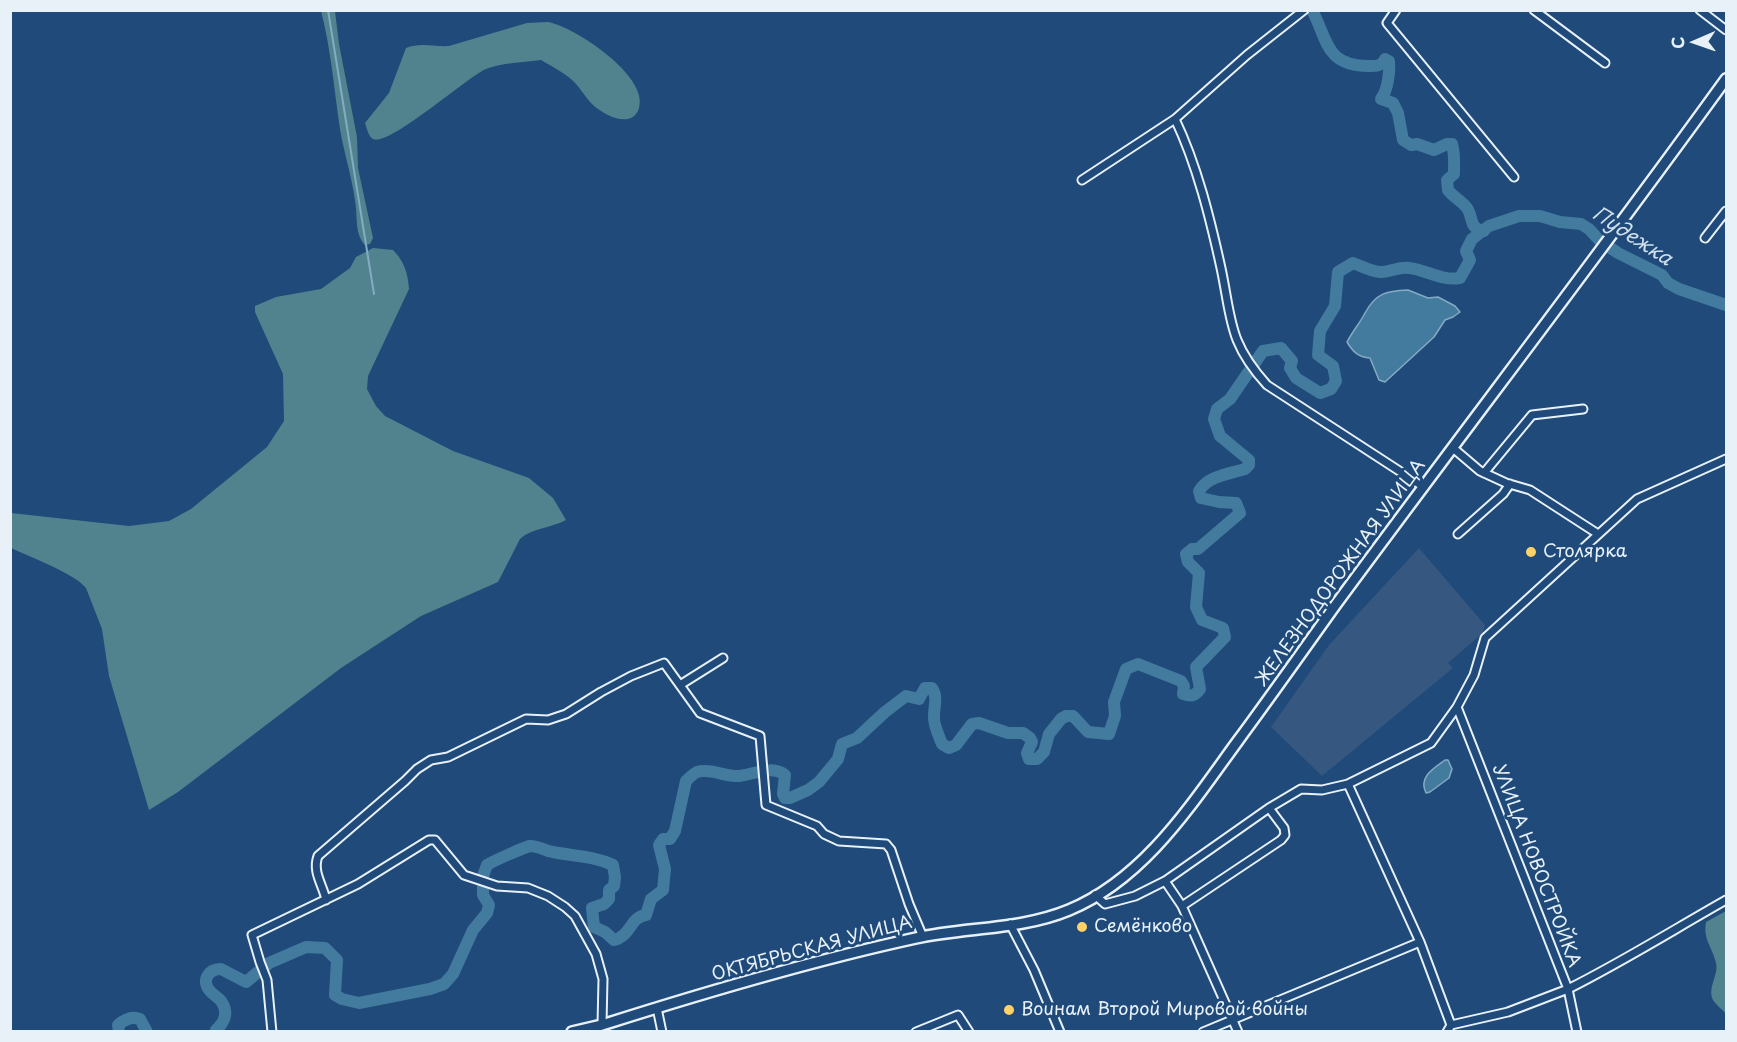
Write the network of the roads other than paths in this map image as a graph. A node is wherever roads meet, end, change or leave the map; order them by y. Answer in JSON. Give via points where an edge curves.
{"nodes":[{"id":1,"x":1304,"y":10,"type":"edge"},
{"id":2,"x":1396,"y":10,"type":"edge"},
{"id":3,"x":1534,"y":10,"type":"edge"},
{"id":4,"x":1700,"y":10,"type":"edge"},
{"id":5,"x":1726,"y":30,"type":"edge"},
{"id":6,"x":1605,"y":63,"type":"dead end"},
{"id":7,"x":1726,"y":80,"type":"edge"},
{"id":8,"x":1175,"y":119,"type":"junction"},
{"id":9,"x":1515,"y":177,"type":"dead end"},
{"id":10,"x":1082,"y":180,"type":"dead end"},
{"id":11,"x":1726,"y":211,"type":"edge"},
{"id":12,"x":1705,"y":238,"type":"dead end"},
{"id":13,"x":1583,"y":409,"type":"dead end"},
{"id":14,"x":1453,"y":448,"type":"junction"},
{"id":15,"x":1726,"y":459,"type":"edge"},
{"id":16,"x":1484,"y":473,"type":"junction"},
{"id":17,"x":1510,"y":484,"type":"junction"},
{"id":18,"x":1424,"y":487,"type":"junction"},
{"id":19,"x":1458,"y":534,"type":"dead end"},
{"id":20,"x":1598,"y":534,"type":"junction"},
{"id":21,"x":723,"y":657,"type":"dead end"},
{"id":22,"x":680,"y":685,"type":"junction"},
{"id":23,"x":1457,"y":707,"type":"junction"},
{"id":24,"x":1348,"y":784,"type":"junction"},
{"id":25,"x":1269,"y":808,"type":"junction"},
{"id":26,"x":1166,"y":881,"type":"junction"},
{"id":27,"x":1095,"y":895,"type":"junction"},
{"id":28,"x":326,"y":900,"type":"junction"},
{"id":29,"x":1726,"y":900,"type":"edge"},
{"id":30,"x":1182,"y":906,"type":"junction"},
{"id":31,"x":1010,"y":924,"type":"junction"},
{"id":32,"x":924,"y":937,"type":"junction"},
{"id":33,"x":1420,"y":942,"type":"junction"},
{"id":34,"x":1568,"y":989,"type":"junction"},
{"id":35,"x":657,"y":1008,"type":"junction"},
{"id":36,"x":1232,"y":1018,"type":"junction"},
{"id":37,"x":602,"y":1025,"type":"junction"},
{"id":38,"x":1449,"y":1028,"type":"edge"},
{"id":39,"x":925,"y":1030,"type":"edge"},
{"id":40,"x":272,"y":1032,"type":"edge"},
{"id":41,"x":572,"y":1032,"type":"edge"},
{"id":42,"x":662,"y":1032,"type":"edge"},
{"id":43,"x":916,"y":1032,"type":"edge"},
{"id":44,"x":969,"y":1032,"type":"edge"},
{"id":45,"x":1060,"y":1032,"type":"edge"},
{"id":46,"x":1203,"y":1032,"type":"edge"},
{"id":47,"x":1238,"y":1032,"type":"edge"},
{"id":48,"x":1577,"y":1032,"type":"edge"}],
"edges":[{"from":1,"to":8,"type":"street"},
{"from":2,"to":9,"type":"street","via":[[1387,22]]},
{"from":3,"to":6,"type":"street"},
{"from":4,"to":5,"type":"street"},
{"from":7,"to":14,"type":"street","name":"ЖЕЛЕЗНОДОРОЖНАЯ УЛИЦА"},
{"from":8,"to":10,"type":"street"},
{"from":8,"to":18,"type":"street","via":[[1206,210],[1236,341],[1247,361],[1274,390]]},
{"from":11,"to":12,"type":"street"},
{"from":13,"to":16,"type":"street","via":[[1532,415]]},
{"from":14,"to":16,"type":"street"},
{"from":14,"to":18,"type":"street","name":"ЖЕЛЕЗНОДОРОЖНАЯ УЛИЦА"},
{"from":15,"to":20,"type":"street","via":[[1637,499]]},
{"from":16,"to":17,"type":"street"},
{"from":17,"to":19,"type":"street"},
{"from":17,"to":20,"type":"street","via":[[1530,490]]},
{"from":18,"to":27,"type":"street","name":"ЖЕЛЕЗНОДОРОЖНАЯ УЛИЦА","via":[[1185,815],[1152,851]]},
{"from":20,"to":23,"type":"street","via":[[1485,638],[1474,675]]},
{"from":21,"to":22,"type":"street"},
{"from":22,"to":28,"type":"street","via":[[664,663],[631,676],[566,714],[548,720],[526,719],[448,757],[431,760],[318,856],[317,876]]},
{"from":22,"to":32,"type":"street","via":[[700,713],[760,736],[766,806],[816,825],[824,834],[840,841],[886,844]]},
{"from":23,"to":24,"type":"street","via":[[1431,743]]},
{"from":23,"to":34,"type":"street","name":"УЛИЦА НОВОСТРОЙКА"},
{"from":24,"to":25,"type":"street","via":[[1322,790],[1301,789]]},
{"from":24,"to":33,"type":"street","name":"УЛИЦА НОВОСТРОЙКА"},
{"from":25,"to":26,"type":"street"},
{"from":25,"to":30,"type":"street","via":[[1284,828],[1281,840]]},
{"from":26,"to":27,"type":"street","via":[[1135,896],[1105,904]]},
{"from":26,"to":30,"type":"street"},
{"from":27,"to":31,"type":"street","name":"ОКТЯБРЬСКАЯ УЛИЦА","via":[[1070,910]]},
{"from":28,"to":37,"type":"street","via":[[435,840],[464,874],[498,886],[528,888],[557,901],[574,916],[596,954],[603,979]]},
{"from":28,"to":40,"type":"street","via":[[252,935],[266,973]]},
{"from":29,"to":34,"type":"street","via":[[1624,961]]},
{"from":30,"to":36,"type":"street"},
{"from":31,"to":32,"type":"street","name":"ОКТЯБРЬСКАЯ УЛИЦА"},
{"from":31,"to":45,"type":"street"},
{"from":32,"to":35,"type":"street","name":"ОКТЯБРЬСКАЯ УЛИЦА","via":[[836,956]]},
{"from":33,"to":36,"type":"street"},
{"from":33,"to":38,"type":"street","name":"УЛИЦА НОВОСТРОЙКА"},
{"from":34,"to":38,"type":"street","name":"УЛИЦА НОВОСТРОЙКА","via":[[1508,1012]]},
{"from":34,"to":48,"type":"street"},
{"from":35,"to":37,"type":"street","name":"ОКТЯБРЬСКАЯ УЛИЦА"},
{"from":35,"to":42,"type":"street"},
{"from":36,"to":46,"type":"street"},
{"from":36,"to":47,"type":"street"},
{"from":37,"to":41,"type":"street","name":"ОКТЯБРЬСКАЯ УЛИЦА"},
{"from":39,"to":43,"type":"street"},
{"from":39,"to":44,"type":"street","via":[[958,1015]]}]}
